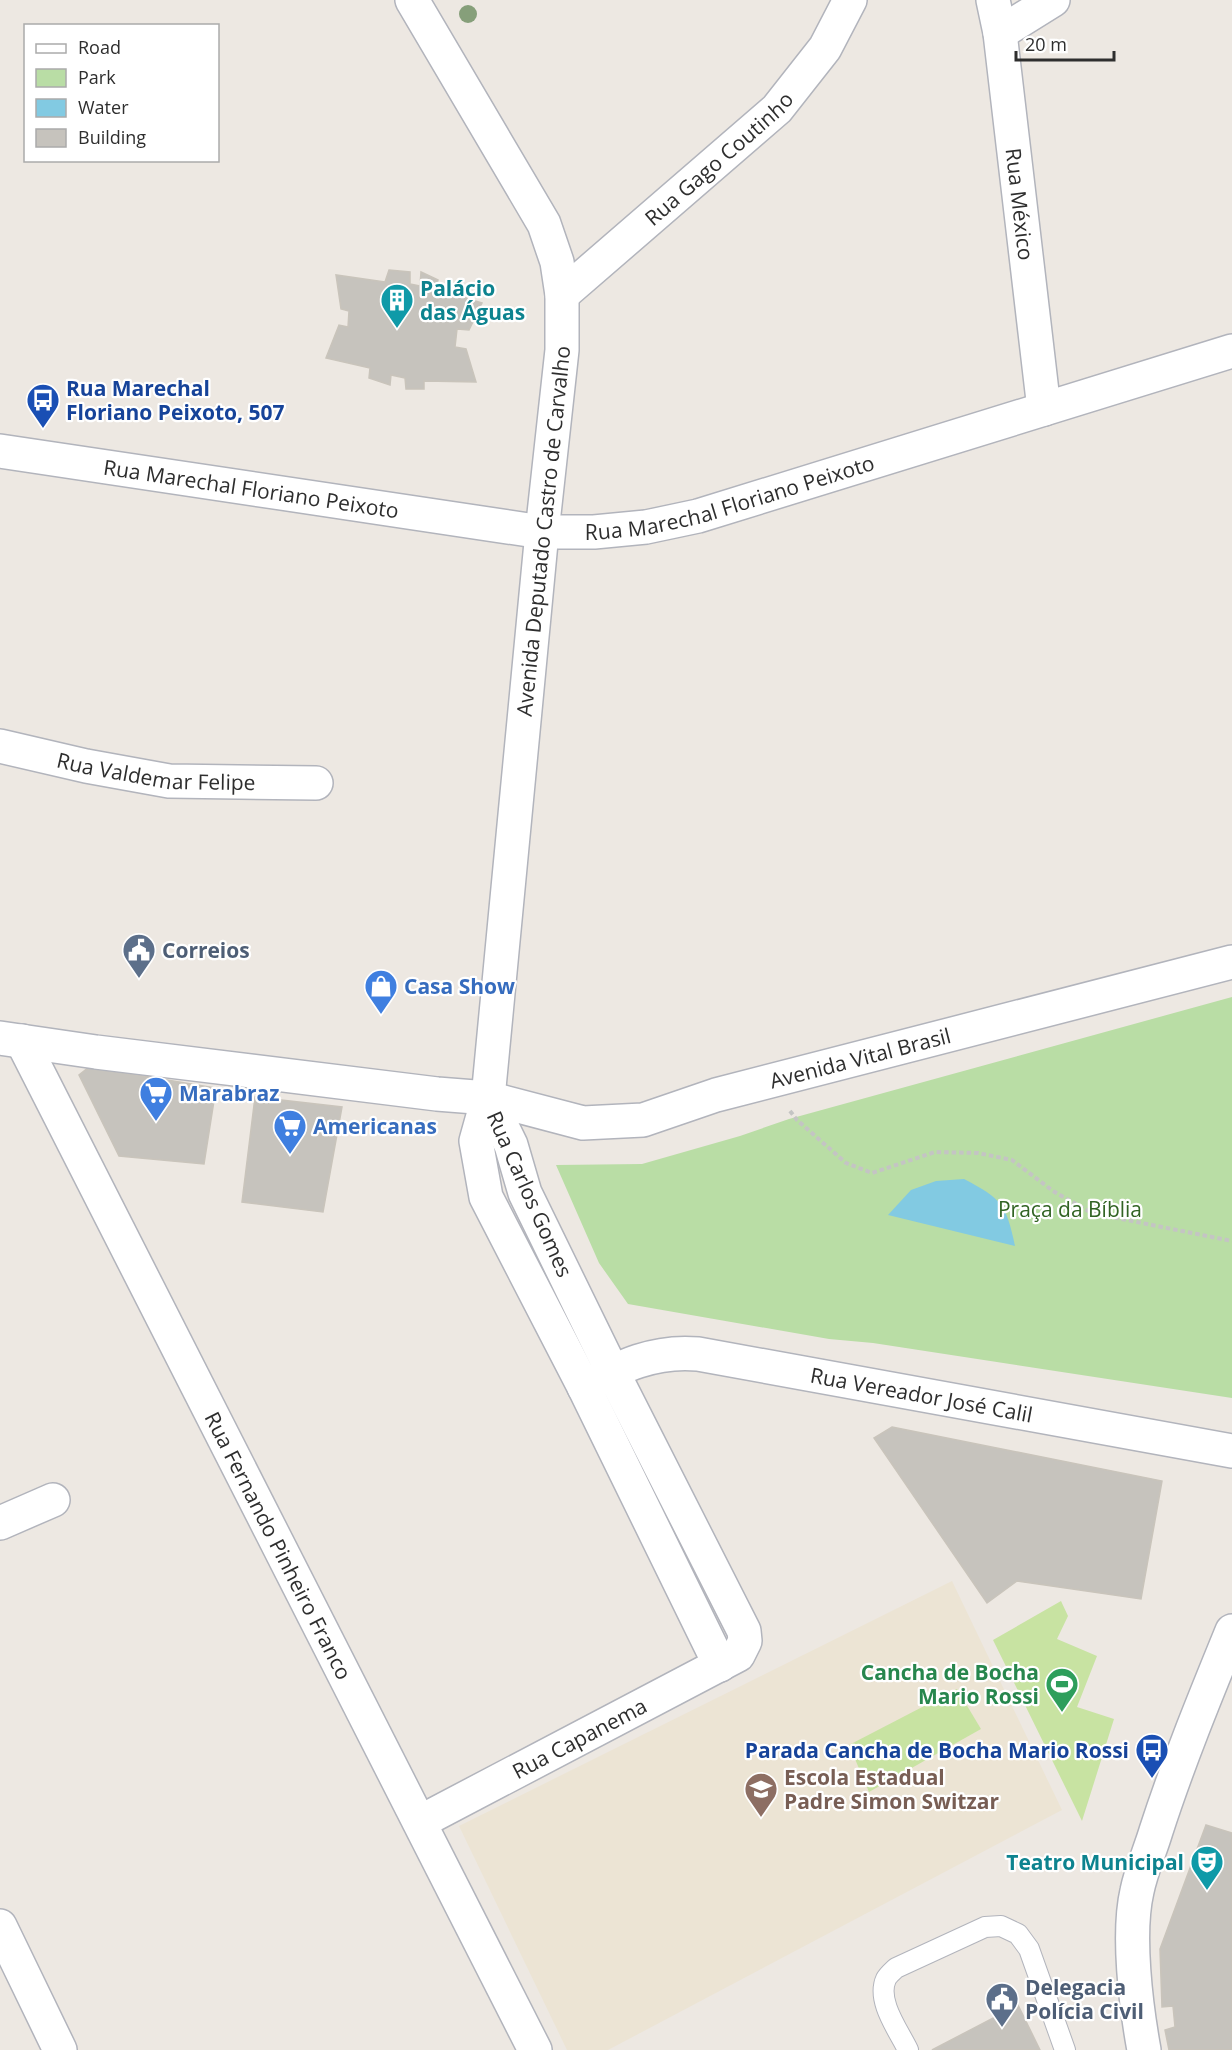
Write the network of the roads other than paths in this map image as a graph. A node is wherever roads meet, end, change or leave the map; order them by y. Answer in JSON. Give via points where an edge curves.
{"nodes":[{"id":1,"x":412,"y":0,"type":"edge"},
{"id":2,"x":850,"y":0,"type":"edge"},
{"id":3,"x":993,"y":0,"type":"edge"},
{"id":4,"x":1053,"y":0,"type":"edge"},
{"id":5,"x":999,"y":33,"type":"junction"},
{"id":6,"x":562,"y":296,"type":"junction"},
{"id":7,"x":1232,"y":351,"type":"edge"},
{"id":8,"x":1044,"y":409,"type":"junction"},
{"id":9,"x":0,"y":451,"type":"edge"},
{"id":10,"x":542,"y":532,"type":"junction"},
{"id":11,"x":0,"y":746,"type":"edge"},
{"id":12,"x":315,"y":783,"type":"dead end"},
{"id":13,"x":1232,"y":962,"type":"edge"},
{"id":14,"x":11,"y":1039,"type":"edge"},
{"id":15,"x":488,"y":1098,"type":"junction"},
{"id":16,"x":612,"y":1371,"type":"junction"},
{"id":17,"x":584,"y":1387,"type":"junction"},
{"id":18,"x":1232,"y":1451,"type":"edge"},
{"id":19,"x":53,"y":1500,"type":"dead end"},
{"id":20,"x":0,"y":1523,"type":"edge"},
{"id":21,"x":1232,"y":1631,"type":"edge"},
{"id":22,"x":729,"y":1660,"type":"junction"},
{"id":23,"x":420,"y":1822,"type":"junction"},
{"id":24,"x":0,"y":1926,"type":"edge"},
{"id":25,"x":60,"y":2050,"type":"edge"},
{"id":26,"x":535,"y":2050,"type":"edge"},
{"id":27,"x":908,"y":2050,"type":"edge"},
{"id":28,"x":1065,"y":2050,"type":"edge"},
{"id":29,"x":1144,"y":2050,"type":"edge"}],
"edges":[{"from":1,"to":6,"type":"street","name":"Avenida Deputado Castro de Carvalho","via":[[544,224],[557,262]]},
{"from":2,"to":6,"type":"street","name":"Rua Gago Coutinho","via":[[825,48],[777,109]]},
{"from":3,"to":5,"type":"street","name":"Rua México"},
{"from":4,"to":5,"type":"street"},
{"from":5,"to":8,"type":"street","name":"Rua México"},
{"from":6,"to":10,"type":"street","name":"Avenida Deputado Castro de Carvalho","via":[[562,350]]},
{"from":7,"to":8,"type":"street","name":"Rua Marechal Floriano Peixoto"},
{"from":8,"to":10,"type":"street","name":"Rua Marechal Floriano Peixoto","via":[[698,516],[646,527]]},
{"from":9,"to":10,"type":"street","name":"Rua Marechal Floriano Peixoto"},
{"from":10,"to":15,"type":"street","name":"Avenida Deputado Castro de Carvalho"},
{"from":11,"to":12,"type":"street","name":"Rua Valdemar Felipe","via":[[169,781]]},
{"from":13,"to":15,"type":"street","name":"Avenida Vital Brasil","via":[[716,1095],[643,1120],[584,1123]]},
{"from":14,"to":15,"type":"street","name":"Avenida Vital Brasil"},
{"from":14,"to":23,"type":"street","name":"Rua Fernando Pinheiro Franco"},
{"from":15,"to":16,"type":"street","name":"Rua Carlos Gomes","via":[[511,1145],[525,1193]]},
{"from":15,"to":17,"type":"street","name":"Rua Carlos Gomes","via":[[476,1142],[486,1197]]},
{"from":16,"to":17,"type":"street","name":"Rua Vereador José Calil"},
{"from":16,"to":18,"type":"street","name":"Rua Vereador José Calil","via":[[651,1356],[698,1354]]},
{"from":16,"to":22,"type":"street","name":"Rua Carlos Gomes","via":[[744,1631],[745,1641]]},
{"from":17,"to":22,"type":"street","name":"Rua Carlos Gomes"},
{"from":19,"to":20,"type":"street"},
{"from":21,"to":29,"type":"street","via":[[1174,1780],[1137,1892],[1133,1935]]},
{"from":22,"to":23,"type":"street","name":"Rua Capanema"},
{"from":23,"to":26,"type":"street","name":"Rua Fernando Pinheiro Franco"},
{"from":24,"to":25,"type":"street"},
{"from":27,"to":28,"type":"lane","via":[[886,2004],[883,1990],[887,1978],[896,1968],[985,1927],[1001,1926],[1018,1934],[1029,1949]]}]}
